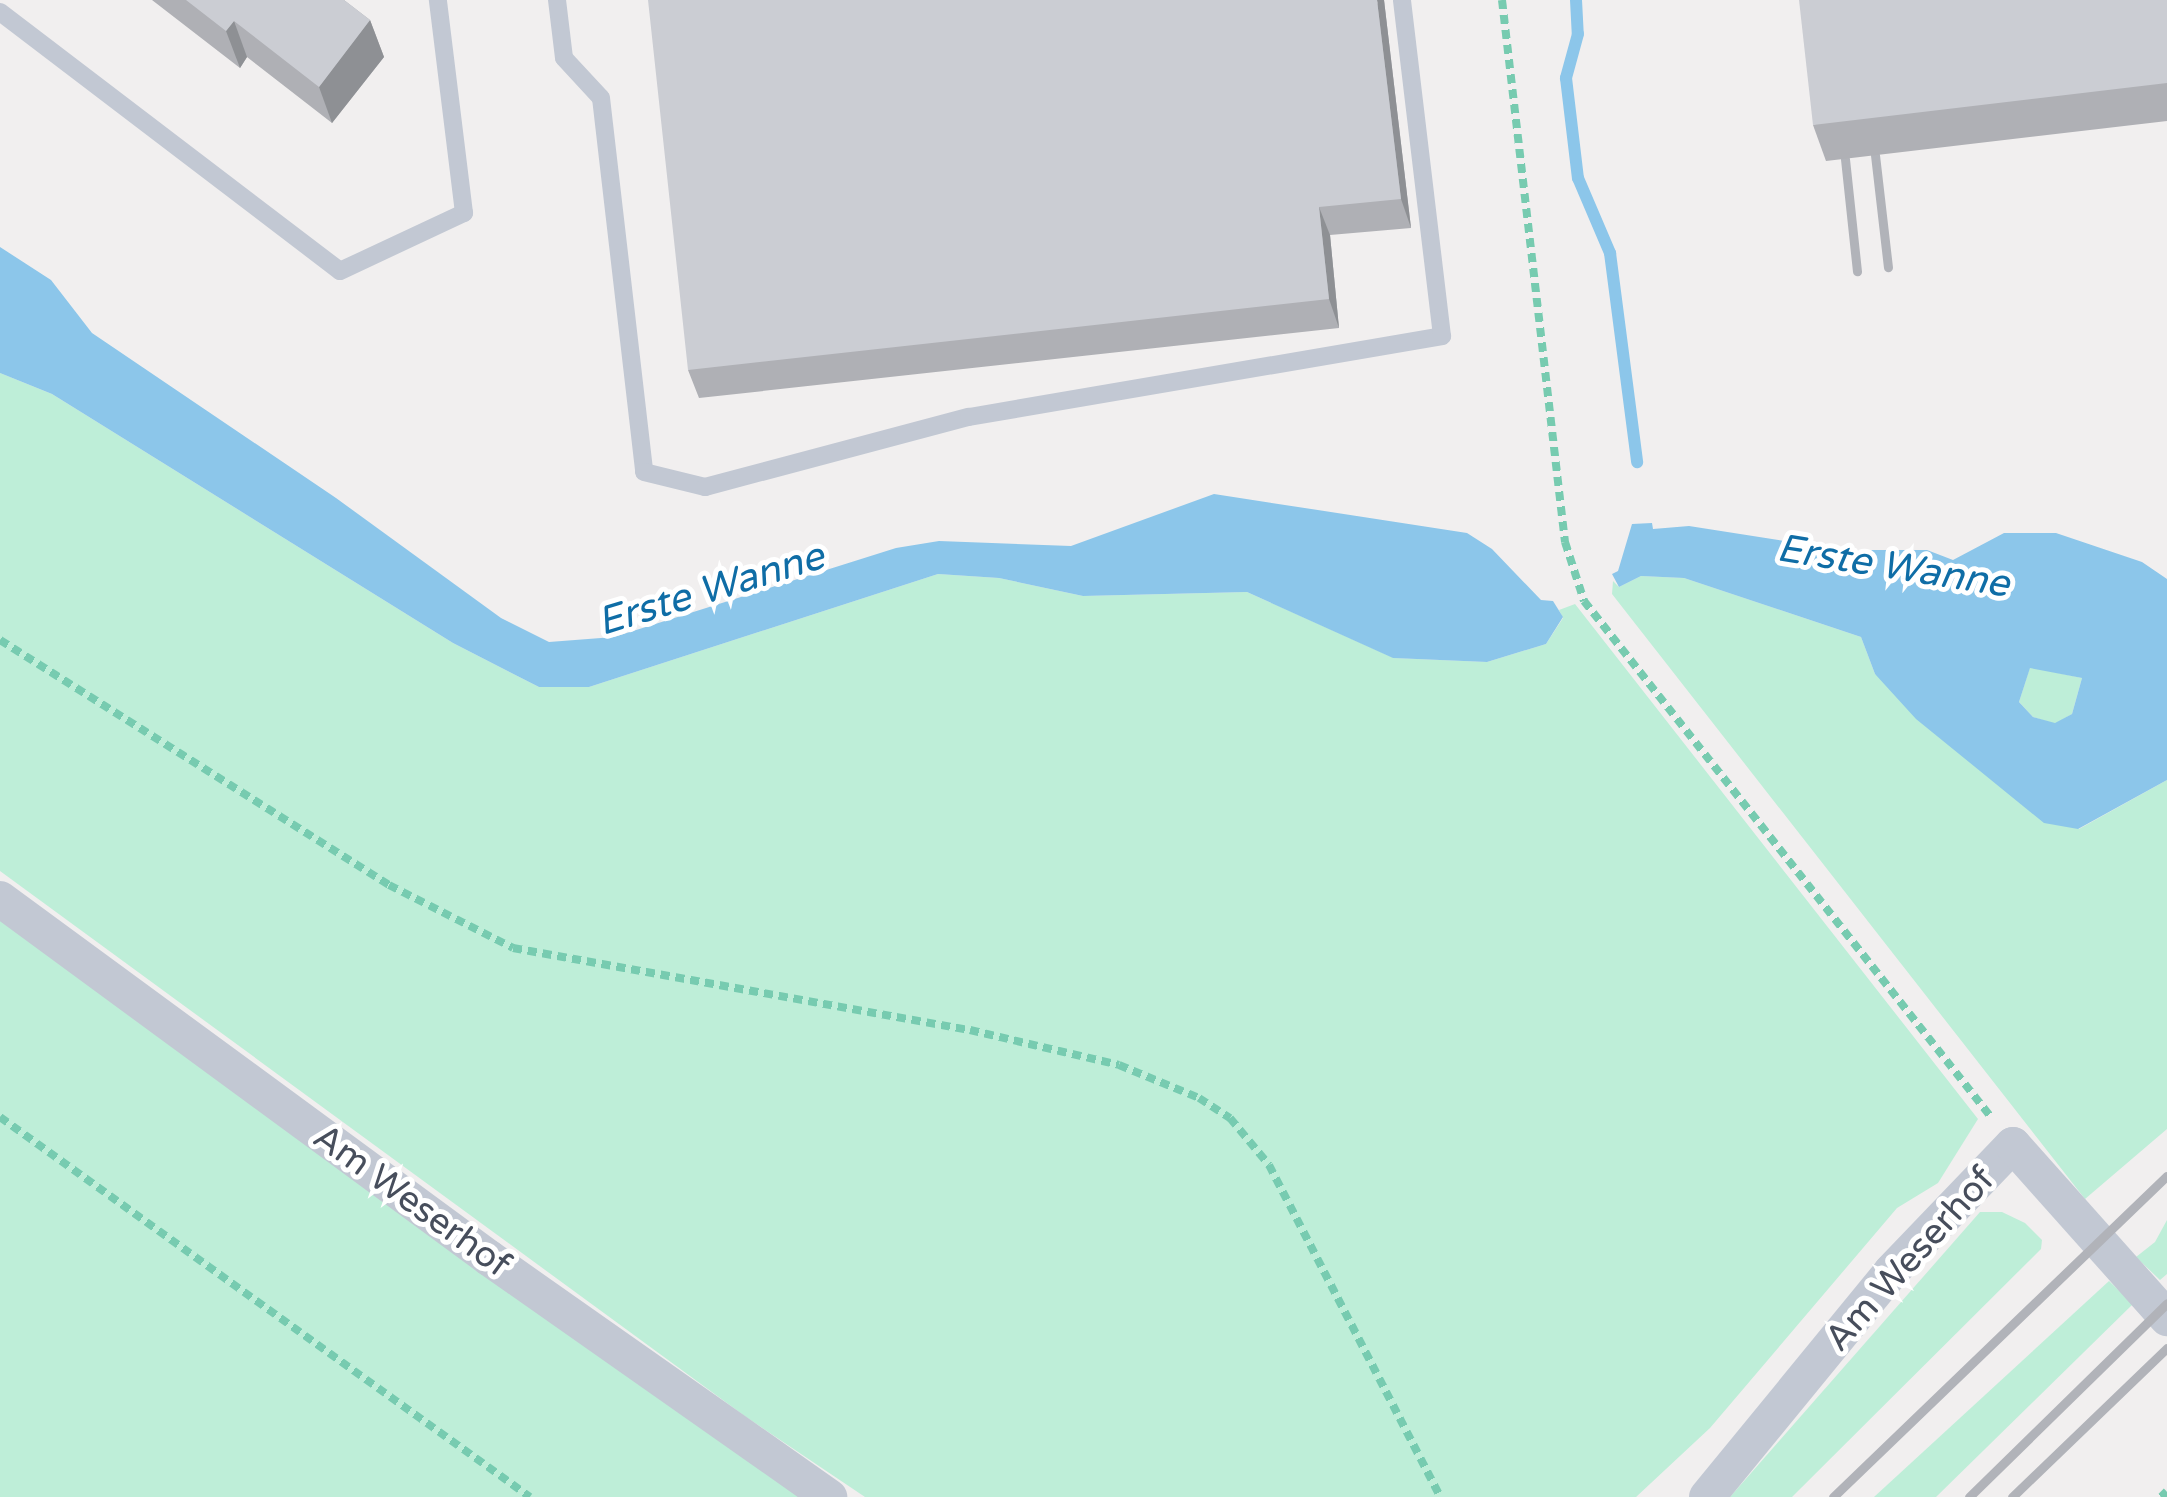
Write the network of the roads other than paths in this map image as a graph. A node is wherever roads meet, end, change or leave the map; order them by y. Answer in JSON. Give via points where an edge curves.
{"nodes":[{"id":1,"x":438,"y":0,"type":"edge"},
{"id":2,"x":557,"y":0,"type":"edge"},
{"id":3,"x":1402,"y":0,"type":"edge"},
{"id":4,"x":0,"y":12,"type":"edge"},
{"id":5,"x":0,"y":899,"type":"edge"},
{"id":6,"x":2167,"y":1318,"type":"edge"},
{"id":7,"x":829,"y":1497,"type":"edge"},
{"id":8,"x":1707,"y":1497,"type":"edge"}],
"edges":[{"from":1,"to":4,"type":"lane","via":[[464,213],[340,272]]},
{"from":2,"to":3,"type":"lane","via":[[564,58],[602,98],[644,472],[705,488],[969,417],[1442,336]]},
{"from":5,"to":7,"type":"street","name":"Am Weserhof"},
{"from":6,"to":8,"type":"street","name":"Am Weserhof","via":[[2013,1145],[1891,1272]]}]}
